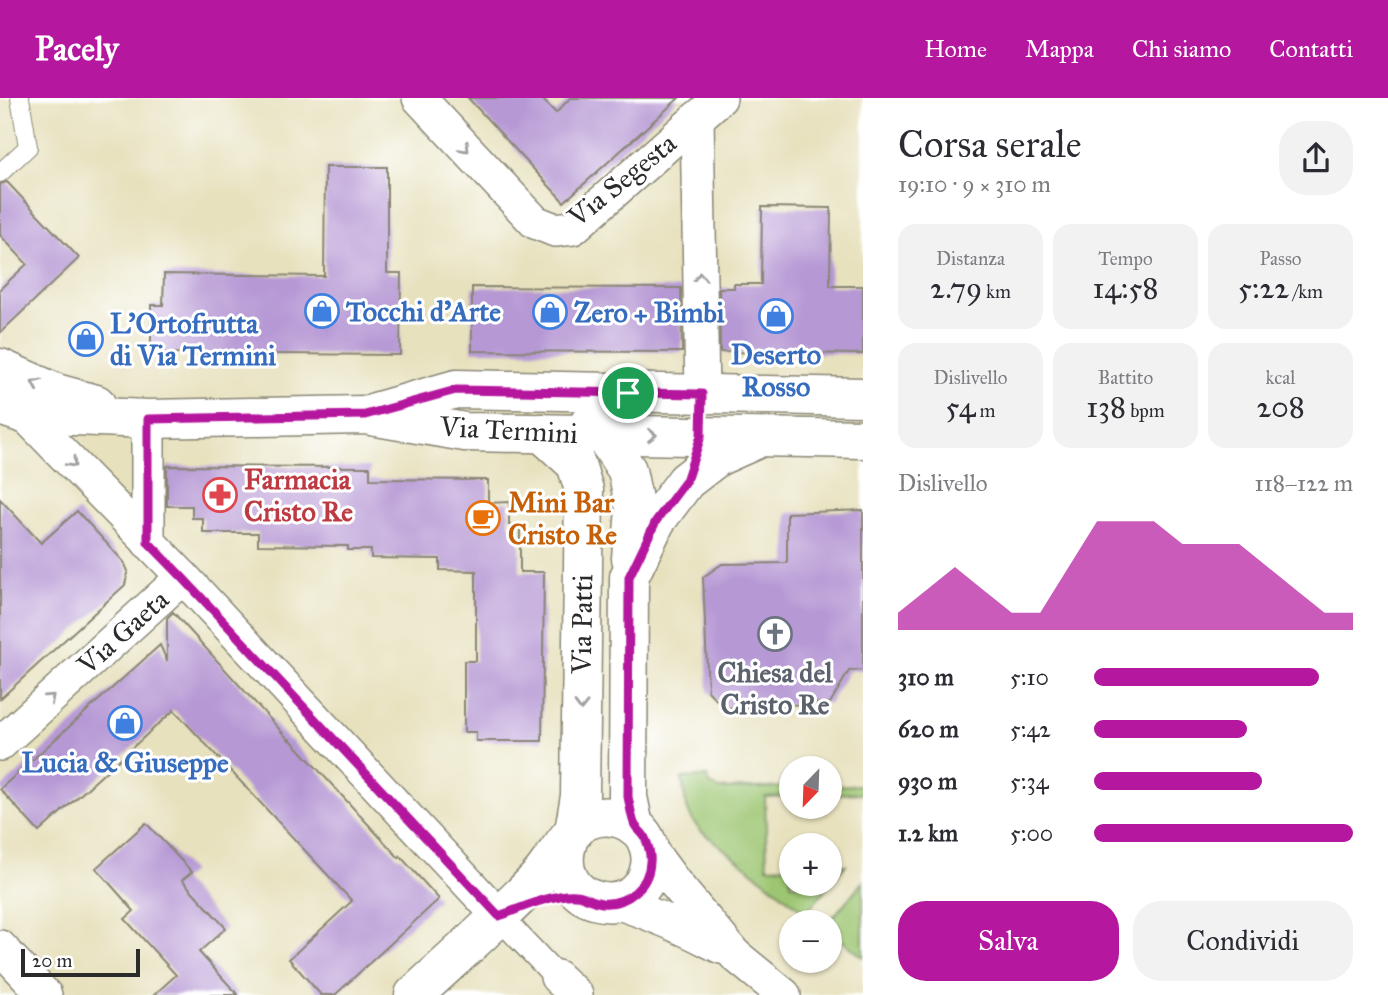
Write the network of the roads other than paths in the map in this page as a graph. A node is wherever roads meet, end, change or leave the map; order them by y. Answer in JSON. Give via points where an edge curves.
{"nodes":[{"id":1,"x":20,"y":98,"type":"edge"},
{"id":2,"x":419,"y":98,"type":"edge"},
{"id":3,"x":708,"y":108,"type":"edge"},
{"id":4,"x":0,"y":173,"type":"edge"},
{"id":5,"x":0,"y":368,"type":"edge"},
{"id":6,"x":560,"y":391,"type":"junction"},
{"id":7,"x":628,"y":393,"type":"junction"},
{"id":8,"x":702,"y":394,"type":"junction"},
{"id":9,"x":863,"y":397,"type":"edge"},
{"id":10,"x":12,"y":410,"type":"edge"},
{"id":11,"x":365,"y":415,"type":"junction"},
{"id":12,"x":148,"y":419,"type":"junction"},
{"id":13,"x":542,"y":433,"type":"junction"},
{"id":14,"x":603,"y":434,"type":"junction"},
{"id":15,"x":701,"y":436,"type":"junction"},
{"id":16,"x":760,"y":437,"type":"junction"},
{"id":17,"x":863,"y":439,"type":"edge"},
{"id":18,"x":686,"y":481,"type":"junction"},
{"id":19,"x":584,"y":490,"type":"junction"},
{"id":20,"x":148,"y":542,"type":"junction"},
{"id":21,"x":629,"y":577,"type":"junction"},
{"id":22,"x":183,"y":578,"type":"junction"},
{"id":23,"x":0,"y":744,"type":"edge"},
{"id":24,"x":571,"y":836,"type":"junction"},
{"id":25,"x":642,"y":837,"type":"junction"},
{"id":26,"x":580,"y":894,"type":"junction"},
{"id":27,"x":616,"y":902,"type":"junction"},
{"id":28,"x":499,"y":916,"type":"junction"},
{"id":29,"x":0,"y":947,"type":"edge"},
{"id":30,"x":735,"y":955,"type":"junction"},
{"id":31,"x":567,"y":986,"type":"edge"},
{"id":32,"x":778,"y":993,"type":"edge"},
{"id":33,"x":45,"y":995,"type":"edge"},
{"id":34,"x":414,"y":995,"type":"edge"}],
"edges":[{"from":1,"to":4,"type":"lane","via":[[28,146]]},
{"from":2,"to":3,"type":"street","name":"Via Segesta","one_way":true,"via":[[535,222],[555,230],[573,228]]},
{"from":8,"to":3,"type":"street","one_way":true},
{"from":12,"to":5,"type":"street","name":"Via Termini","one_way":true,"via":[[55,393]]},
{"from":6,"to":7,"type":"street","name":"Via Termini"},
{"from":6,"to":11,"type":"street","name":"Via Termini","via":[[456,390]]},
{"from":6,"to":14,"type":"street"},
{"from":7,"to":8,"type":"street","name":"Via Termini"},
{"from":7,"to":14,"type":"street"},
{"from":8,"to":9,"type":"street","name":"Via Termini"},
{"from":8,"to":15,"type":"street"},
{"from":10,"to":12,"type":"street","name":"Via Termini"},
{"from":10,"to":20,"type":"street","one_way":true},
{"from":11,"to":12,"type":"street","name":"Via Termini"},
{"from":11,"to":13,"type":"street","name":"Via Termini","via":[[465,432]]},
{"from":12,"to":20,"type":"street"},
{"from":13,"to":14,"type":"street","name":"Via Termini"},
{"from":13,"to":19,"type":"street","name":"Via Patti","via":[[576,464]]},
{"from":14,"to":15,"type":"street","name":"Via Termini","one_way":true},
{"from":14,"to":19,"type":"street"},
{"from":14,"to":21,"type":"street","via":[[627,470],[635,509]]},
{"from":15,"to":16,"type":"street","name":"Via Termini"},
{"from":15,"to":18,"type":"street"},
{"from":16,"to":17,"type":"street","name":"Via Termini"},
{"from":16,"to":18,"type":"street","name":"Via Patti","via":[[716,457]]},
{"from":18,"to":21,"type":"street","name":"Via Patti","via":[[656,521]]},
{"from":19,"to":24,"type":"street","name":"Via Patti","one_way":true,"via":[[580,796]]},
{"from":20,"to":22,"type":"street"},
{"from":21,"to":25,"type":"street","name":"Via Patti","via":[[628,797]]},
{"from":23,"to":22,"type":"street","name":"Via Gaeta","one_way":true},
{"from":22,"to":28,"type":"street","name":"Via Gaeta"},
{"from":24,"to":25,"type":"street","via":[[584,822],[610,816],[623,819]]},
{"from":24,"to":26,"type":"street","via":[[564,864]]},
{"from":24,"to":28,"type":"street","via":[[541,876]]},
{"from":25,"to":27,"type":"street","via":[[650,862],[648,876],[629,897]]},
{"from":25,"to":30,"type":"street"},
{"from":26,"to":27,"type":"street","via":[[603,903]]},
{"from":26,"to":28,"type":"street","via":[[551,897]]},
{"from":27,"to":30,"type":"street","via":[[684,928]]},
{"from":28,"to":31,"type":"street"},
{"from":28,"to":34,"type":"street"},
{"from":29,"to":33,"type":"street"},
{"from":30,"to":32,"type":"street"}]}
